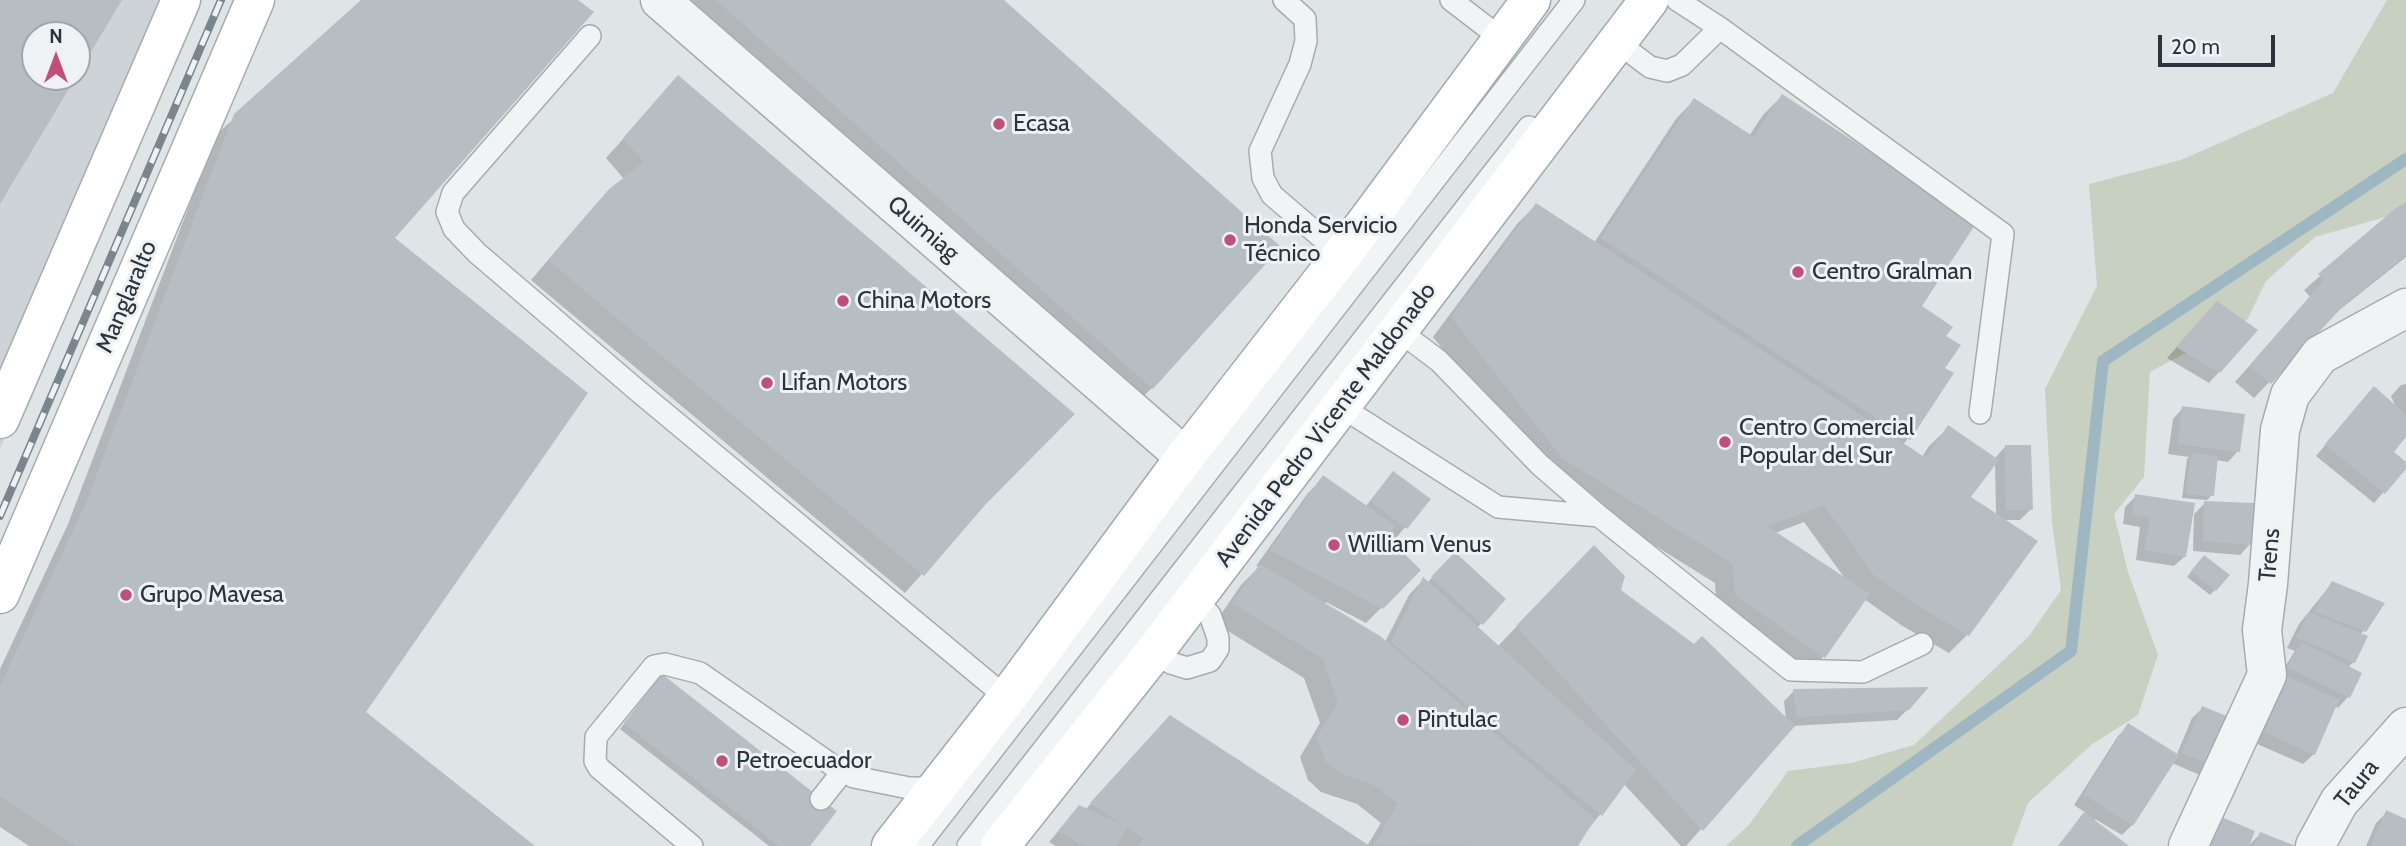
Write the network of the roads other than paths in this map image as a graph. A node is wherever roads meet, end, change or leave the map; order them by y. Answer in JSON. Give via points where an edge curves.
{"nodes":[{"id":1,"x":181,"y":0,"type":"edge"},
{"id":2,"x":255,"y":0,"type":"edge"},
{"id":3,"x":660,"y":0,"type":"edge"},
{"id":4,"x":1284,"y":0,"type":"edge"},
{"id":5,"x":1451,"y":0,"type":"edge"},
{"id":6,"x":1531,"y":0,"type":"edge"},
{"id":7,"x":1574,"y":0,"type":"edge"},
{"id":8,"x":1628,"y":0,"type":"edge"},
{"id":9,"x":1648,"y":0,"type":"edge"},
{"id":10,"x":1677,"y":0,"type":"edge"},
{"id":11,"x":1720,"y":28,"type":"junction"},
{"id":12,"x":590,"y":36,"type":"dead end"},
{"id":13,"x":1502,"y":39,"type":"junction"},
{"id":14,"x":1617,"y":42,"type":"junction"},
{"id":15,"x":1342,"y":255,"type":"junction"},
{"id":16,"x":2406,"y":308,"type":"edge"},
{"id":17,"x":1398,"y":330,"type":"junction"},
{"id":18,"x":1340,"y":406,"type":"junction"},
{"id":19,"x":1980,"y":413,"type":"dead end"},
{"id":20,"x":0,"y":419,"type":"edge"},
{"id":21,"x":1185,"y":457,"type":"junction"},
{"id":22,"x":1599,"y":516,"type":"junction"},
{"id":23,"x":0,"y":594,"type":"edge"},
{"id":24,"x":1195,"y":598,"type":"junction"},
{"id":25,"x":1922,"y":643,"type":"dead end"},
{"id":26,"x":1155,"y":651,"type":"junction"},
{"id":27,"x":1007,"y":698,"type":"junction"},
{"id":28,"x":2406,"y":727,"type":"edge"},
{"id":29,"x":843,"y":772,"type":"junction"},
{"id":30,"x":937,"y":788,"type":"junction"},
{"id":31,"x":821,"y":799,"type":"dead end"},
{"id":32,"x":692,"y":846,"type":"edge"},
{"id":33,"x":891,"y":846,"type":"edge"},
{"id":34,"x":918,"y":846,"type":"edge"},
{"id":35,"x":968,"y":846,"type":"edge"},
{"id":36,"x":1000,"y":846,"type":"edge"},
{"id":37,"x":2188,"y":846,"type":"edge"},
{"id":38,"x":2315,"y":846,"type":"edge"}],
"edges":[{"from":1,"to":20,"type":"main road"},
{"from":2,"to":23,"type":"main road","name":"Manglaralto"},
{"from":3,"to":21,"type":"street","name":"Quimiag"},
{"from":4,"to":15,"type":"lane","via":[[1305,19],[1306,41],[1260,151],[1263,178],[1272,195]]},
{"from":5,"to":13,"type":"lane"},
{"from":6,"to":13,"type":"main road"},
{"from":7,"to":34,"type":"lane"},
{"from":8,"to":35,"type":"lane"},
{"from":9,"to":14,"type":"main road","name":"Avenida Pedro Vicente Maldonado"},
{"from":10,"to":11,"type":"lane"},
{"from":11,"to":14,"type":"lane","via":[[1682,65],[1667,71],[1650,67]]},
{"from":11,"to":19,"type":"lane","via":[[2003,234]]},
{"from":12,"to":27,"type":"lane","via":[[453,193],[447,212],[454,229],[638,391]]},
{"from":13,"to":15,"type":"main road"},
{"from":14,"to":17,"type":"main road","name":"Avenida Pedro Vicente Maldonado"},
{"from":15,"to":21,"type":"main road"},
{"from":16,"to":37,"type":"street","name":"Trens","via":[[2320,355],[2290,395],[2280,430],[2262,630],[2267,675]]},
{"from":17,"to":18,"type":"main road","name":"Avenida Pedro Vicente Maldonado"},
{"from":17,"to":22,"type":"lane","via":[[1439,361],[1540,465]]},
{"from":18,"to":22,"type":"lane","via":[[1498,507]]},
{"from":18,"to":24,"type":"main road","name":"Avenida Pedro Vicente Maldonado"},
{"from":21,"to":27,"type":"main road"},
{"from":22,"to":25,"type":"lane","via":[[1791,670],[1863,672]]},
{"from":24,"to":26,"type":"main road","name":"Avenida Pedro Vicente Maldonado"},
{"from":24,"to":26,"type":"lane","via":[[1209,615],[1218,638],[1214,655],[1187,668]]},
{"from":26,"to":36,"type":"main road","name":"Avenida Pedro Vicente Maldonado"},
{"from":27,"to":30,"type":"main road"},
{"from":28,"to":38,"type":"street","name":"Taura","via":[[2339,802]]},
{"from":29,"to":30,"type":"lane","via":[[909,788]]},
{"from":29,"to":31,"type":"lane"},
{"from":29,"to":32,"type":"lane","via":[[700,673],[666,664],[654,666],[602,727],[596,737],[595,761]]},
{"from":30,"to":33,"type":"main road"}]}
